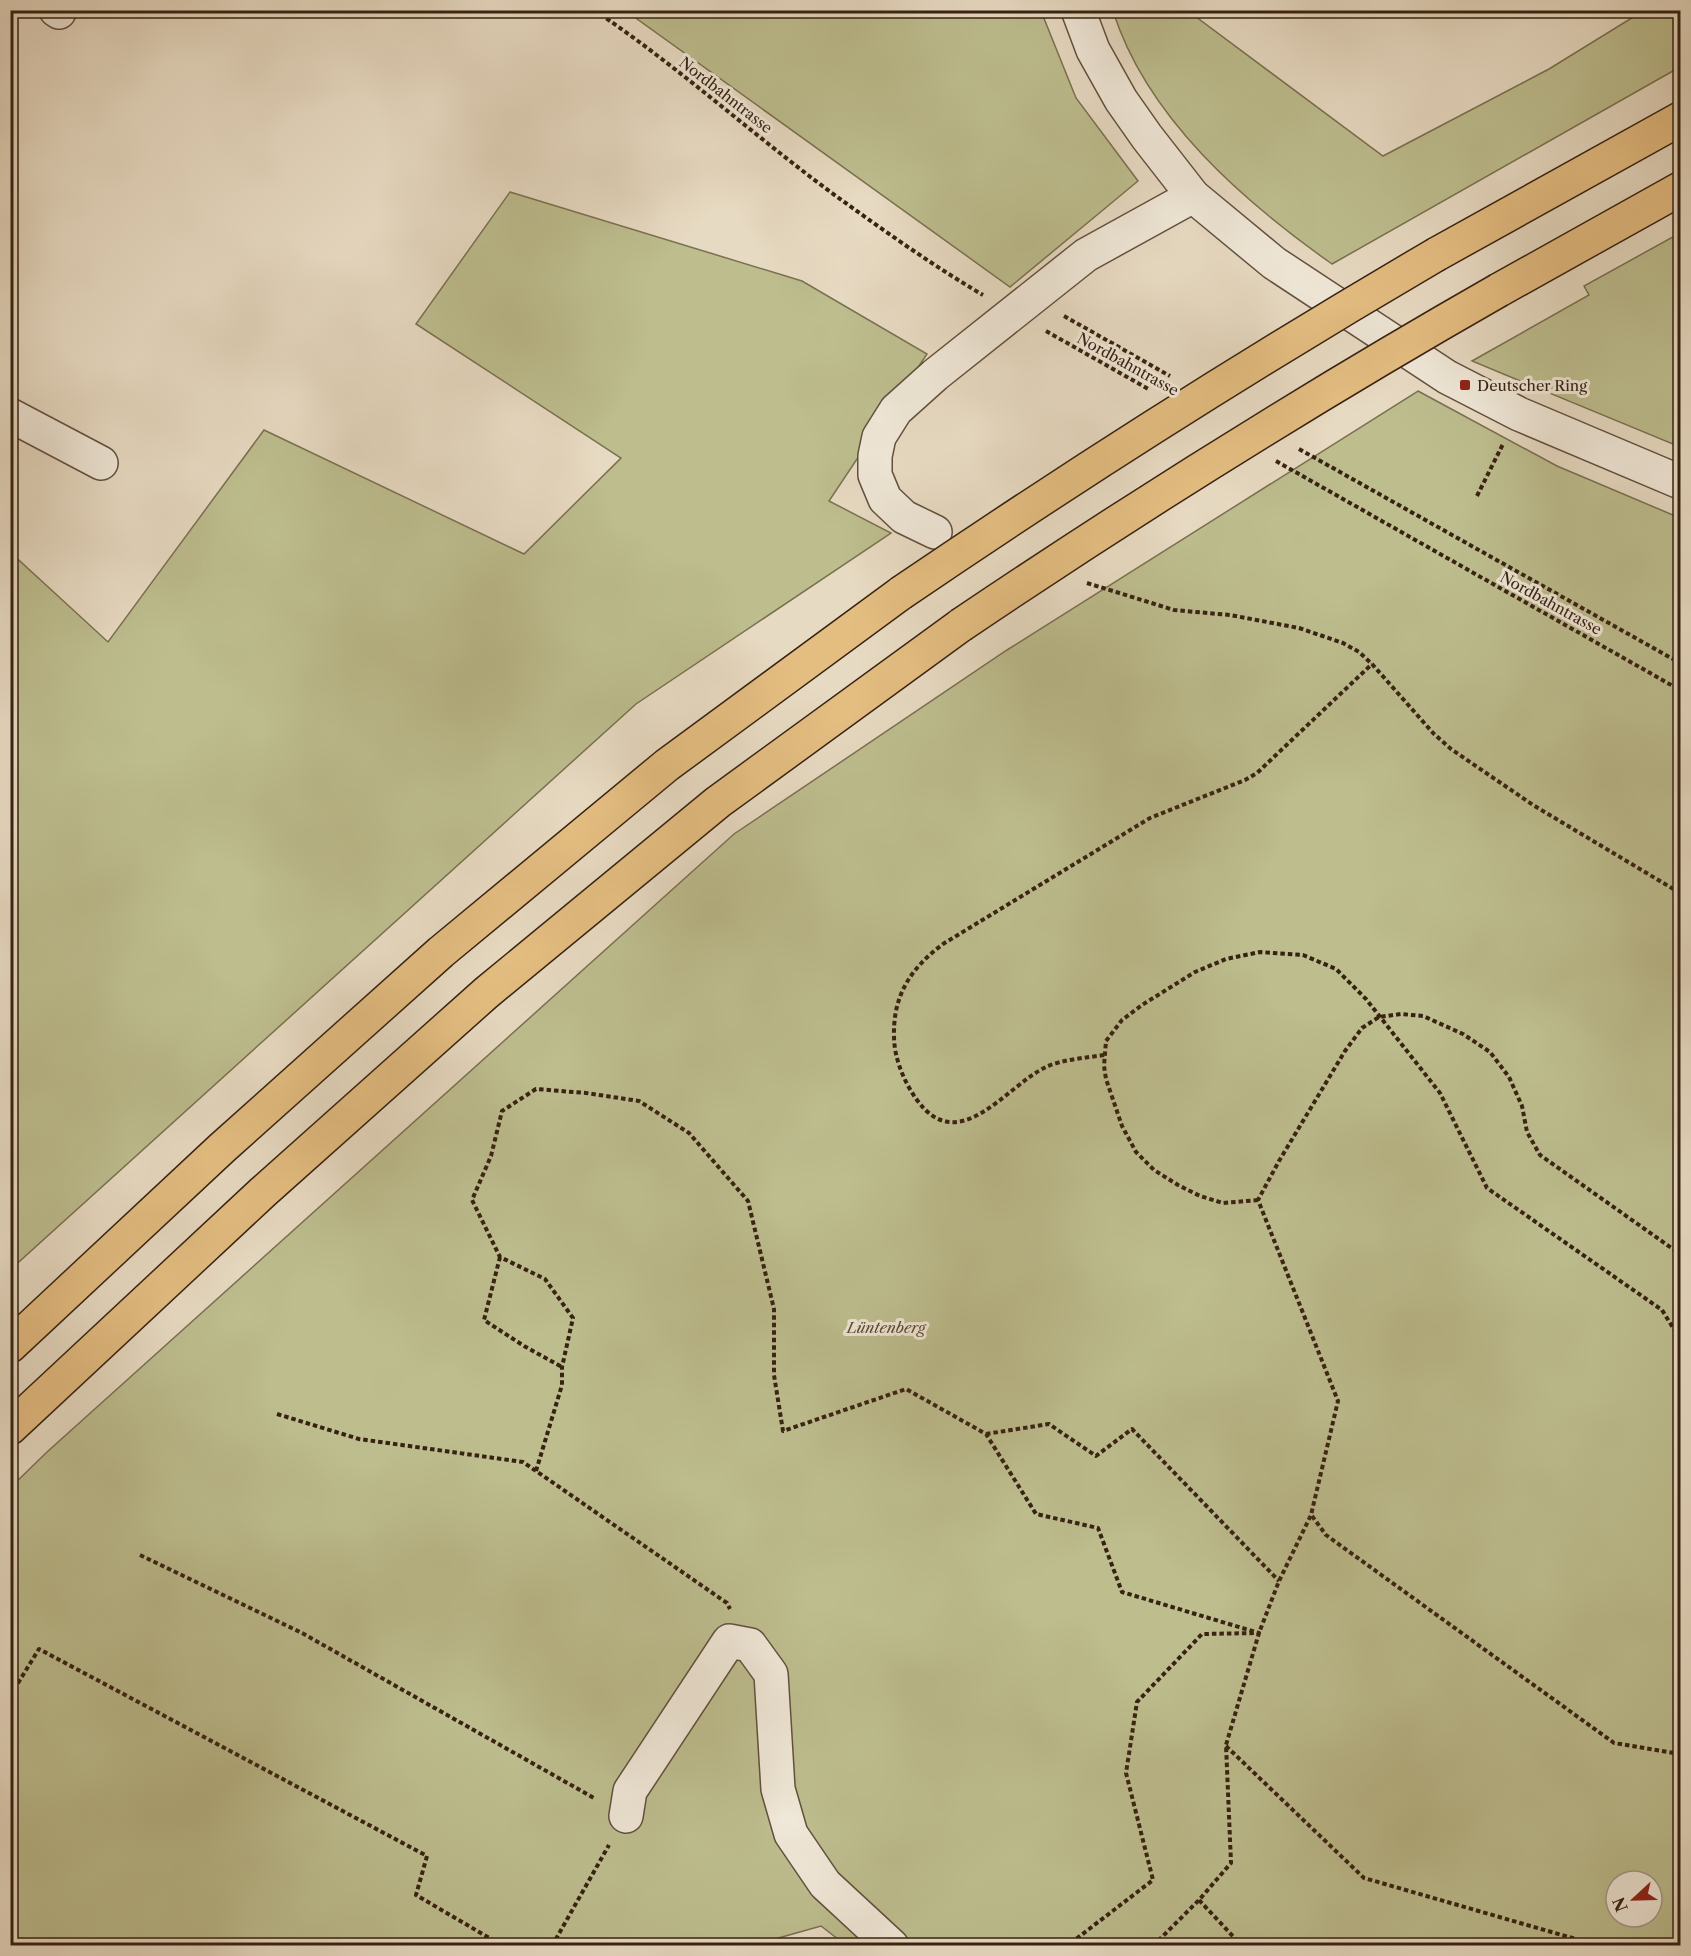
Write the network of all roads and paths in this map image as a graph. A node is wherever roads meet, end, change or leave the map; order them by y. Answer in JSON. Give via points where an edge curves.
{"nodes":[{"id":1,"x":594,"y":10,"type":"edge"},
{"id":2,"x":1078,"y":10,"type":"edge"},
{"id":3,"x":1680,"y":119,"type":"edge"},
{"id":4,"x":1680,"y":189,"type":"edge"},
{"id":5,"x":1193,"y":196,"type":"junction"},
{"id":6,"x":1021,"y":305,"type":"junction"},
{"id":7,"x":1177,"y":380,"type":"dead end"},
{"id":8,"x":1158,"y":395,"type":"dead end"},
{"id":9,"x":1519,"y":414,"type":"junction"},
{"id":10,"x":10,"y":415,"type":"edge"},
{"id":11,"x":1292,"y":444,"type":"dead end"},
{"id":12,"x":1273,"y":460,"type":"dead end"},
{"id":13,"x":100,"y":462,"type":"dead end"},
{"id":14,"x":1680,"y":482,"type":"edge"},
{"id":15,"x":1477,"y":496,"type":"dead end"},
{"id":16,"x":935,"y":532,"type":"dead end"},
{"id":17,"x":1083,"y":582,"type":"dead end"},
{"id":18,"x":1680,"y":663,"type":"edge"},
{"id":19,"x":1372,"y":664,"type":"junction"},
{"id":20,"x":1680,"y":690,"type":"edge"},
{"id":21,"x":1680,"y":893,"type":"edge"},
{"id":22,"x":1379,"y":1017,"type":"junction"},
{"id":23,"x":1104,"y":1055,"type":"junction"},
{"id":24,"x":1258,"y":1200,"type":"junction"},
{"id":25,"x":1680,"y":1254,"type":"edge"},
{"id":26,"x":500,"y":1257,"type":"junction"},
{"id":27,"x":1680,"y":1340,"type":"edge"},
{"id":28,"x":10,"y":1346,"type":"edge"},
{"id":29,"x":562,"y":1367,"type":"junction"},
{"id":30,"x":277,"y":1414,"type":"dead end"},
{"id":31,"x":10,"y":1428,"type":"edge"},
{"id":32,"x":986,"y":1434,"type":"junction"},
{"id":33,"x":536,"y":1471,"type":"junction"},
{"id":34,"x":1311,"y":1515,"type":"junction"},
{"id":35,"x":140,"y":1555,"type":"dead end"},
{"id":36,"x":1279,"y":1581,"type":"junction"},
{"id":37,"x":1259,"y":1633,"type":"junction"},
{"id":38,"x":729,"y":1641,"type":"junction"},
{"id":39,"x":10,"y":1696,"type":"edge"},
{"id":40,"x":1226,"y":1745,"type":"junction"},
{"id":41,"x":1680,"y":1754,"type":"edge"},
{"id":42,"x":626,"y":1816,"type":"junction"},
{"id":43,"x":1199,"y":1900,"type":"junction"},
{"id":44,"x":503,"y":1946,"type":"edge"},
{"id":45,"x":552,"y":1946,"type":"edge"},
{"id":46,"x":892,"y":1946,"type":"edge"},
{"id":47,"x":1067,"y":1946,"type":"edge"},
{"id":48,"x":1153,"y":1946,"type":"edge"},
{"id":49,"x":1242,"y":1946,"type":"edge"},
{"id":50,"x":1600,"y":1946,"type":"edge"}],
"edges":[{"from":1,"to":6,"type":"path","name":"Nordbahntrasse","via":[[835,195],[951,276]]},
{"from":2,"to":5,"type":"street","via":[[1093,50],[1121,100]]},
{"from":3,"to":28,"type":"highway","bridge":true,"via":[[1437,254],[1199,397],[901,593],[667,765],[441,952],[222,1148]]},
{"from":4,"to":31,"type":"highway","bridge":true,"via":[[1369,365],[1173,485],[961,626],[718,802],[486,993],[263,1192]]},
{"from":5,"to":6,"type":"street","via":[[1086,255]]},
{"from":5,"to":9,"type":"street","via":[[1274,263],[1448,377]]},
{"from":6,"to":7,"type":"path"},
{"from":6,"to":8,"type":"path","name":"Nordbahntrasse"},
{"from":6,"to":16,"type":"street","via":[[896,410],[879,437],[875,475],[885,499],[904,517]]},
{"from":9,"to":14,"type":"street"},
{"from":9,"to":15,"type":"path"},
{"from":10,"to":13,"type":"street"},
{"from":11,"to":18,"type":"path"},
{"from":12,"to":20,"type":"path","name":"Nordbahntrasse"},
{"from":17,"to":19,"type":"path","via":[[1174,610],[1230,615],[1299,628],[1343,643]]},
{"from":19,"to":21,"type":"path","via":[[1451,749],[1533,805]]},
{"from":19,"to":23,"type":"path","via":[[1245,780],[1150,818],[923,958],[897,1004],[894,1044],[898,1062],[915,1097],[936,1119],[950,1122],[978,1116],[1048,1066]]},
{"from":22,"to":23,"type":"path","via":[[1336,969],[1303,955],[1260,952],[1226,959],[1195,972],[1142,1005],[1112,1032]]},
{"from":22,"to":24,"type":"path","via":[[1362,1028],[1345,1051]]},
{"from":22,"to":25,"type":"path","via":[[1423,1016],[1463,1034],[1490,1052],[1509,1077],[1522,1106],[1527,1132],[1540,1155]]},
{"from":22,"to":27,"type":"path","via":[[1440,1094],[1487,1188],[1662,1310]]},
{"from":23,"to":24,"type":"path","via":[[1106,1079],[1122,1126],[1136,1152],[1154,1170],[1200,1196],[1223,1203]]},
{"from":24,"to":34,"type":"path","via":[[1338,1401]]},
{"from":26,"to":29,"type":"path","via":[[545,1278],[573,1318]]},
{"from":26,"to":29,"type":"path","via":[[484,1320]]},
{"from":26,"to":32,"type":"path","via":[[472,1200],[491,1156],[502,1111],[536,1089],[639,1101],[688,1133],[748,1201],[774,1309],[774,1375],[783,1431],[906,1389]]},
{"from":29,"to":33,"type":"path","via":[[562,1385]]},
{"from":30,"to":33,"type":"path","via":[[359,1439],[523,1462]]},
{"from":32,"to":36,"type":"path","via":[[1049,1424],[1096,1456],[1132,1429]]},
{"from":32,"to":37,"type":"path","via":[[1036,1514],[1098,1528],[1122,1592]]},
{"from":33,"to":38,"type":"path","via":[[727,1602],[737,1624]]},
{"from":34,"to":36,"type":"path"},
{"from":34,"to":41,"type":"path","via":[[1326,1535],[1614,1743]]},
{"from":35,"to":42,"type":"path","via":[[302,1633]]},
{"from":36,"to":37,"type":"path"},
{"from":37,"to":40,"type":"path"},
{"from":37,"to":47,"type":"path","via":[[1202,1634],[1137,1702],[1126,1773],[1152,1880]]},
{"from":38,"to":42,"type":"street","via":[[630,1791]]},
{"from":38,"to":46,"type":"street","via":[[750,1645],[771,1674],[777,1789],[791,1834],[825,1884]]},
{"from":39,"to":44,"type":"path","via":[[39,1649],[427,1856],[416,1895]]},
{"from":40,"to":43,"type":"path","via":[[1231,1863]]},
{"from":40,"to":50,"type":"path","via":[[1364,1878]]},
{"from":42,"to":45,"type":"path"},
{"from":43,"to":48,"type":"path"},
{"from":43,"to":49,"type":"path"}]}
